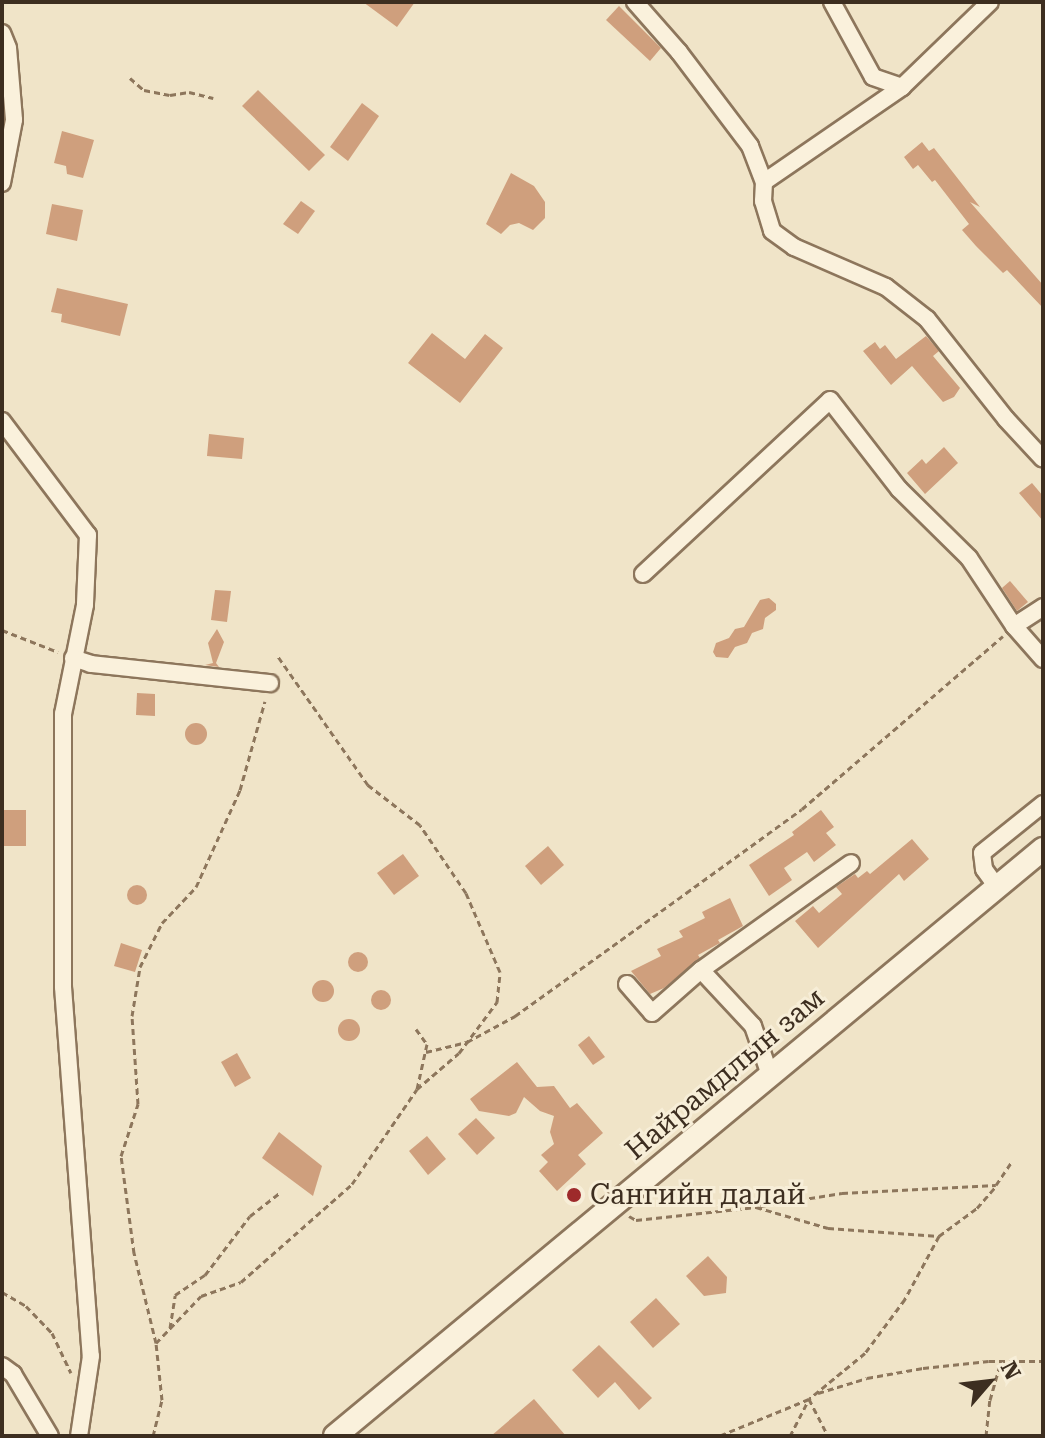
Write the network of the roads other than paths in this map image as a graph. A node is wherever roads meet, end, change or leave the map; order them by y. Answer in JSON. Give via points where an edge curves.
{"nodes":[{"id":1,"x":635,"y":2,"type":"edge"},
{"id":2,"x":832,"y":2,"type":"edge"},
{"id":3,"x":990,"y":2,"type":"edge"},
{"id":4,"x":4,"y":41,"type":"edge"},
{"id":5,"x":902,"y":87,"type":"junction"},
{"id":6,"x":764,"y":182,"type":"junction"},
{"id":7,"x":2,"y":183,"type":"edge"},
{"id":8,"x":2,"y":421,"type":"edge"},
{"id":9,"x":1043,"y":459,"type":"edge"},
{"id":10,"x":643,"y":574,"type":"dead end"},
{"id":11,"x":1043,"y":607,"type":"edge"},
{"id":12,"x":1014,"y":626,"type":"junction"},
{"id":13,"x":73,"y":658,"type":"junction"},
{"id":14,"x":1043,"y":659,"type":"edge"},
{"id":15,"x":270,"y":683,"type":"road end"},
{"id":16,"x":1043,"y":804,"type":"edge"},
{"id":17,"x":1043,"y":849,"type":"edge"},
{"id":18,"x":851,"y":863,"type":"dead end"},
{"id":19,"x":997,"y":887,"type":"junction"},
{"id":20,"x":701,"y":970,"type":"junction"},
{"id":21,"x":627,"y":984,"type":"dead end"},
{"id":22,"x":770,"y":1075,"type":"junction"},
{"id":23,"x":2,"y":1366,"type":"edge"},
{"id":24,"x":50,"y":1436,"type":"edge"},
{"id":25,"x":79,"y":1436,"type":"edge"},
{"id":26,"x":335,"y":1436,"type":"edge"}],
"edges":[{"from":1,"to":6,"type":"street","via":[[750,146]]},
{"from":2,"to":5,"type":"street","via":[[873,77]]},
{"from":3,"to":5,"type":"street"},
{"from":4,"to":7,"type":"street","via":[[14,120]]},
{"from":5,"to":6,"type":"street"},
{"from":6,"to":9,"type":"street","via":[[763,201],[772,231],[794,247],[886,287],[916,310]]},
{"from":8,"to":13,"type":"street","via":[[88,535],[85,605]]},
{"from":10,"to":12,"type":"street","via":[[830,400],[899,489],[969,558]]},
{"from":11,"to":12,"type":"street"},
{"from":12,"to":14,"type":"street"},
{"from":13,"to":15,"type":"street"},
{"from":13,"to":25,"type":"street","via":[[63,714],[63,987],[91,1356]]},
{"from":16,"to":19,"type":"street","via":[[982,853],[984,869]]},
{"from":17,"to":19,"type":"main road","name":"Найрамдлын зам"},
{"from":18,"to":20,"type":"street"},
{"from":19,"to":22,"type":"main road","name":"Найрамдлын зам"},
{"from":20,"to":21,"type":"street","via":[[652,1013]]},
{"from":20,"to":22,"type":"street","via":[[753,1026]]},
{"from":22,"to":26,"type":"main road","name":"Найрамдлын зам"},
{"from":23,"to":24,"type":"street","via":[[13,1374]]}]}
